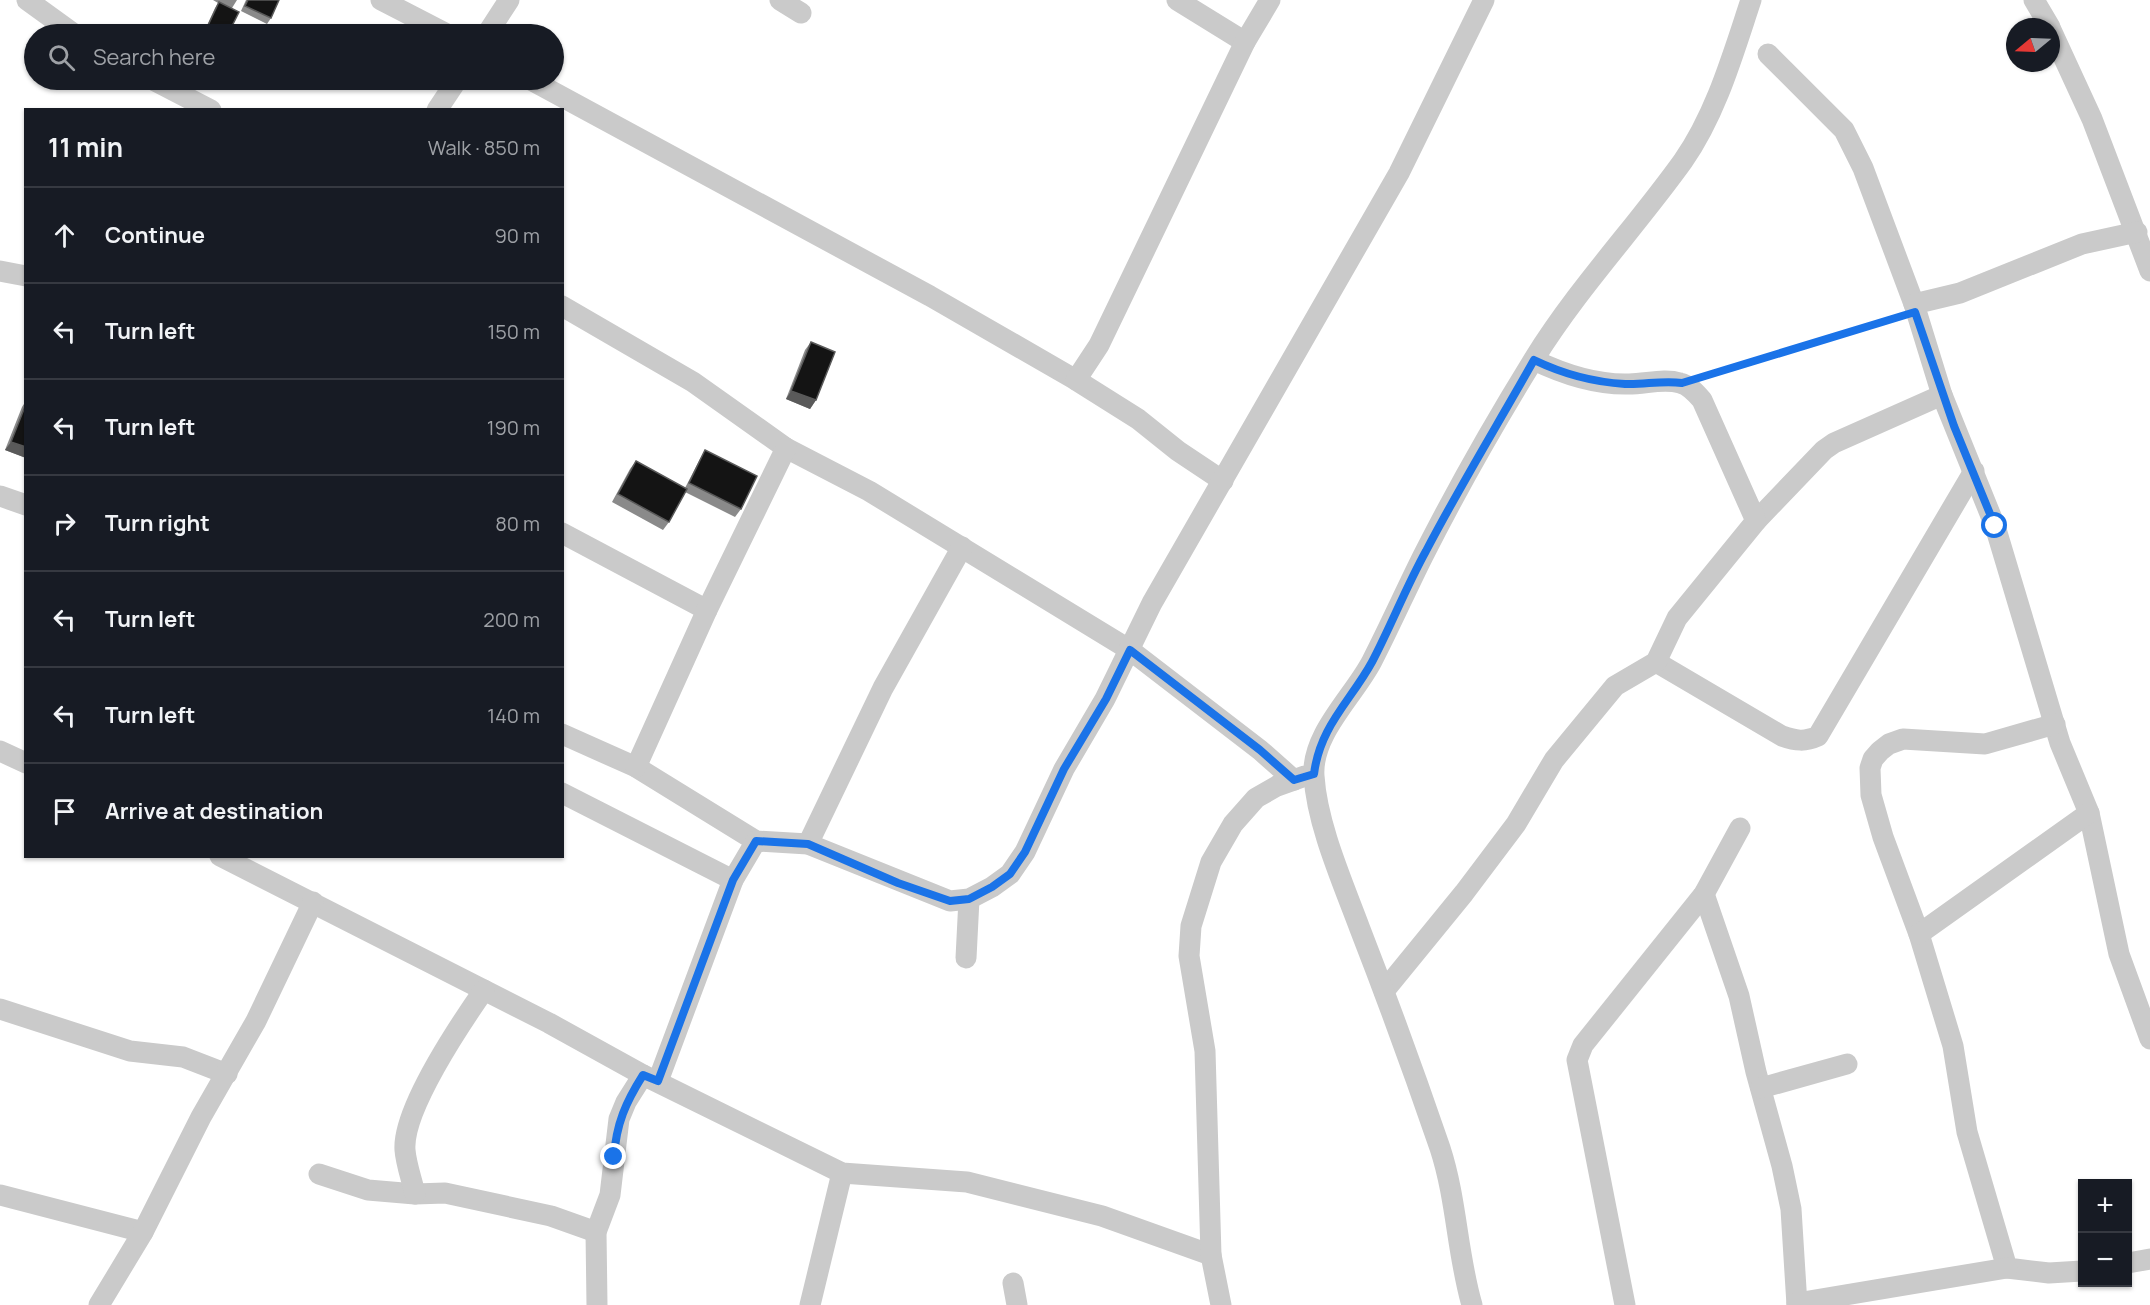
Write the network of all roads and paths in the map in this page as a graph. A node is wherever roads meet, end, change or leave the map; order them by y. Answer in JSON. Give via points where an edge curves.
{"nodes":[{"id":1,"x":27,"y":0,"type":"edge"},
{"id":2,"x":381,"y":0,"type":"edge"},
{"id":3,"x":508,"y":0,"type":"edge"},
{"id":4,"x":780,"y":0,"type":"edge"},
{"id":5,"x":1177,"y":0,"type":"edge"},
{"id":6,"x":1270,"y":0,"type":"edge"},
{"id":7,"x":1484,"y":0,"type":"edge"},
{"id":8,"x":1751,"y":0,"type":"edge"},
{"id":9,"x":2034,"y":0,"type":"edge"},
{"id":10,"x":801,"y":13,"type":"dead end"},
{"id":11,"x":2044,"y":18,"type":"edge"},
{"id":12,"x":60,"y":24,"type":"edge"},
{"id":13,"x":428,"y":24,"type":"edge"},
{"id":14,"x":493,"y":24,"type":"edge"},
{"id":15,"x":1245,"y":42,"type":"junction"},
{"id":16,"x":2060,"y":50,"type":"edge"},
{"id":17,"x":1768,"y":54,"type":"dead end"},
{"id":18,"x":172,"y":90,"type":"edge"},
{"id":19,"x":450,"y":90,"type":"edge"},
{"id":20,"x":549,"y":90,"type":"edge"},
{"id":21,"x":207,"y":108,"type":"edge"},
{"id":22,"x":438,"y":108,"type":"edge"},
{"id":23,"x":2137,"y":232,"type":"junction"},
{"id":24,"x":0,"y":271,"type":"edge"},
{"id":25,"x":2150,"y":271,"type":"edge"},
{"id":26,"x":24,"y":276,"type":"edge"},
{"id":27,"x":564,"y":307,"type":"edge"},
{"id":28,"x":1915,"y":308,"type":"junction"},
{"id":29,"x":1534,"y":360,"type":"junction"},
{"id":30,"x":1076,"y":380,"type":"junction"},
{"id":31,"x":1682,"y":383,"type":"junction"},
{"id":32,"x":1942,"y":395,"type":"junction"},
{"id":33,"x":786,"y":448,"type":"junction"},
{"id":34,"x":1974,"y":471,"type":"junction"},
{"id":35,"x":1223,"y":481,"type":"junction"},
{"id":36,"x":0,"y":496,"type":"edge"},
{"id":37,"x":24,"y":504,"type":"edge"},
{"id":38,"x":1756,"y":520,"type":"junction"},
{"id":39,"x":564,"y":534,"type":"edge"},
{"id":40,"x":962,"y":547,"type":"junction"},
{"id":41,"x":707,"y":610,"type":"junction"},
{"id":42,"x":1130,"y":650,"type":"junction"},
{"id":43,"x":1656,"y":662,"type":"junction"},
{"id":44,"x":2055,"y":724,"type":"junction"},
{"id":45,"x":564,"y":735,"type":"edge"},
{"id":46,"x":0,"y":751,"type":"edge"},
{"id":47,"x":24,"y":763,"type":"edge"},
{"id":48,"x":636,"y":767,"type":"junction"},
{"id":49,"x":1304,"y":777,"type":"junction"},
{"id":50,"x":564,"y":794,"type":"edge"},
{"id":51,"x":2089,"y":813,"type":"junction"},
{"id":52,"x":1740,"y":828,"type":"dead end"},
{"id":53,"x":756,"y":841,"type":"junction"},
{"id":54,"x":808,"y":844,"type":"junction"},
{"id":55,"x":224,"y":858,"type":"edge"},
{"id":56,"x":733,"y":880,"type":"junction"},
{"id":57,"x":1704,"y":894,"type":"junction"},
{"id":58,"x":969,"y":899,"type":"junction"},
{"id":59,"x":313,"y":902,"type":"junction"},
{"id":60,"x":1919,"y":934,"type":"junction"},
{"id":61,"x":966,"y":958,"type":"dead end"},
{"id":62,"x":484,"y":990,"type":"junction"},
{"id":63,"x":1384,"y":991,"type":"junction"},
{"id":64,"x":0,"y":1009,"type":"edge"},
{"id":65,"x":2150,"y":1039,"type":"edge"},
{"id":66,"x":1847,"y":1064,"type":"dead end"},
{"id":67,"x":227,"y":1074,"type":"junction"},
{"id":68,"x":650,"y":1078,"type":"junction"},
{"id":69,"x":1761,"y":1088,"type":"junction"},
{"id":70,"x":319,"y":1173,"type":"dead end"},
{"id":71,"x":842,"y":1173,"type":"junction"},
{"id":72,"x":415,"y":1194,"type":"junction"},
{"id":73,"x":0,"y":1195,"type":"edge"},
{"id":74,"x":143,"y":1232,"type":"junction"},
{"id":75,"x":596,"y":1232,"type":"junction"},
{"id":76,"x":1211,"y":1255,"type":"junction"},
{"id":77,"x":2150,"y":1259,"type":"edge"},
{"id":78,"x":2132,"y":1262,"type":"edge"},
{"id":79,"x":2007,"y":1268,"type":"junction"},
{"id":80,"x":2078,"y":1271,"type":"edge"},
{"id":81,"x":1013,"y":1283,"type":"dead end"},
{"id":82,"x":1797,"y":1304,"type":"edge"},
{"id":83,"x":100,"y":1305,"type":"edge"},
{"id":84,"x":597,"y":1305,"type":"edge"},
{"id":85,"x":810,"y":1305,"type":"edge"},
{"id":86,"x":1017,"y":1305,"type":"edge"},
{"id":87,"x":1221,"y":1305,"type":"edge"},
{"id":88,"x":1472,"y":1305,"type":"edge"},
{"id":89,"x":1625,"y":1305,"type":"edge"}],
"edges":[{"from":1,"to":12,"type":"street"},
{"from":2,"to":13,"type":"street"},
{"from":3,"to":14,"type":"street"},
{"from":4,"to":10,"type":"street"},
{"from":5,"to":15,"type":"street"},
{"from":6,"to":15,"type":"street"},
{"from":7,"to":35,"type":"street","via":[[1399,173]]},
{"from":8,"to":29,"type":"street","via":[[1706,120],[1684,159],[1586,284]]},
{"from":9,"to":11,"type":"street"},
{"from":15,"to":30,"type":"street","via":[[1099,345]]},
{"from":16,"to":23,"type":"street"},
{"from":17,"to":28,"type":"street","via":[[1829,113],[1849,139]]},
{"from":18,"to":21,"type":"street"},
{"from":19,"to":22,"type":"street"},
{"from":20,"to":30,"type":"street","via":[[930,296]]},
{"from":23,"to":25,"type":"street"},
{"from":23,"to":28,"type":"street","via":[[2082,244]]},
{"from":24,"to":26,"type":"street"},
{"from":27,"to":33,"type":"street","via":[[693,382]]},
{"from":28,"to":31,"type":"path"},
{"from":28,"to":32,"type":"street"},
{"from":29,"to":31,"type":"street","via":[[1566,376],[1626,384]]},
{"from":29,"to":49,"type":"street","via":[[1425,553],[1372,661],[1326,731]]},
{"from":30,"to":35,"type":"street"},
{"from":31,"to":38,"type":"street","via":[[1702,400]]},
{"from":32,"to":34,"type":"street"},
{"from":32,"to":38,"type":"street","via":[[1834,443]]},
{"from":33,"to":40,"type":"street","via":[[869,491]]},
{"from":33,"to":41,"type":"street"},
{"from":34,"to":43,"type":"street","via":[[1818,736],[1796,741],[1782,736]]},
{"from":34,"to":44,"type":"street","via":[[1995,526]]},
{"from":35,"to":42,"type":"street","via":[[1152,603]]},
{"from":36,"to":37,"type":"street"},
{"from":38,"to":43,"type":"street","via":[[1677,618]]},
{"from":39,"to":41,"type":"street"},
{"from":40,"to":42,"type":"street"},
{"from":40,"to":54,"type":"street","via":[[883,688]]},
{"from":41,"to":48,"type":"street"},
{"from":42,"to":49,"type":"street","via":[[1260,750]]},
{"from":42,"to":58,"type":"street","via":[[1064,769],[1025,852],[1010,874]]},
{"from":43,"to":63,"type":"street","via":[[1615,686],[1554,760],[1516,824],[1464,893]]},
{"from":44,"to":51,"type":"street"},
{"from":44,"to":60,"type":"street","via":[[1985,744],[1903,739],[1889,744],[1873,759],[1871,795]]},
{"from":45,"to":48,"type":"street"},
{"from":46,"to":47,"type":"street"},
{"from":48,"to":53,"type":"street"},
{"from":49,"to":63,"type":"street","via":[[1322,816]]},
{"from":49,"to":76,"type":"street","via":[[1256,798],[1233,824],[1211,862],[1191,926],[1189,956],[1205,1051]]},
{"from":50,"to":56,"type":"street"},
{"from":51,"to":60,"type":"street"},
{"from":51,"to":65,"type":"street","via":[[2120,954]]},
{"from":52,"to":57,"type":"street"},
{"from":53,"to":54,"type":"street"},
{"from":53,"to":56,"type":"street"},
{"from":54,"to":58,"type":"street","via":[[950,901]]},
{"from":55,"to":59,"type":"street"},
{"from":56,"to":68,"type":"street"},
{"from":57,"to":69,"type":"street","via":[[1739,996]]},
{"from":57,"to":89,"type":"street","via":[[1583,1045],[1576,1060]]},
{"from":58,"to":61,"type":"street"},
{"from":59,"to":62,"type":"street"},
{"from":59,"to":67,"type":"street"},
{"from":60,"to":79,"type":"street","via":[[1953,1046],[1967,1132]]},
{"from":62,"to":68,"type":"street"},
{"from":62,"to":72,"type":"street","via":[[455,1031],[410,1124],[405,1151]]},
{"from":63,"to":88,"type":"street","via":[[1440,1150],[1454,1202]]},
{"from":64,"to":67,"type":"street","via":[[130,1051],[183,1058]]},
{"from":66,"to":69,"type":"street"},
{"from":67,"to":74,"type":"street"},
{"from":68,"to":71,"type":"street"},
{"from":68,"to":75,"type":"street","via":[[626,1102],[619,1119],[610,1194]]},
{"from":69,"to":82,"type":"street","via":[[1791,1209]]},
{"from":70,"to":72,"type":"street","via":[[368,1190]]},
{"from":71,"to":76,"type":"street","via":[[967,1182],[1102,1216]]},
{"from":71,"to":85,"type":"street"},
{"from":72,"to":75,"type":"street","via":[[445,1192],[551,1216]]},
{"from":73,"to":74,"type":"street"},
{"from":74,"to":83,"type":"street"},
{"from":75,"to":84,"type":"street"},
{"from":76,"to":87,"type":"street"},
{"from":77,"to":78,"type":"street"},
{"from":79,"to":80,"type":"street","via":[[2049,1273]]},
{"from":79,"to":82,"type":"street"},
{"from":81,"to":86,"type":"street"}]}
